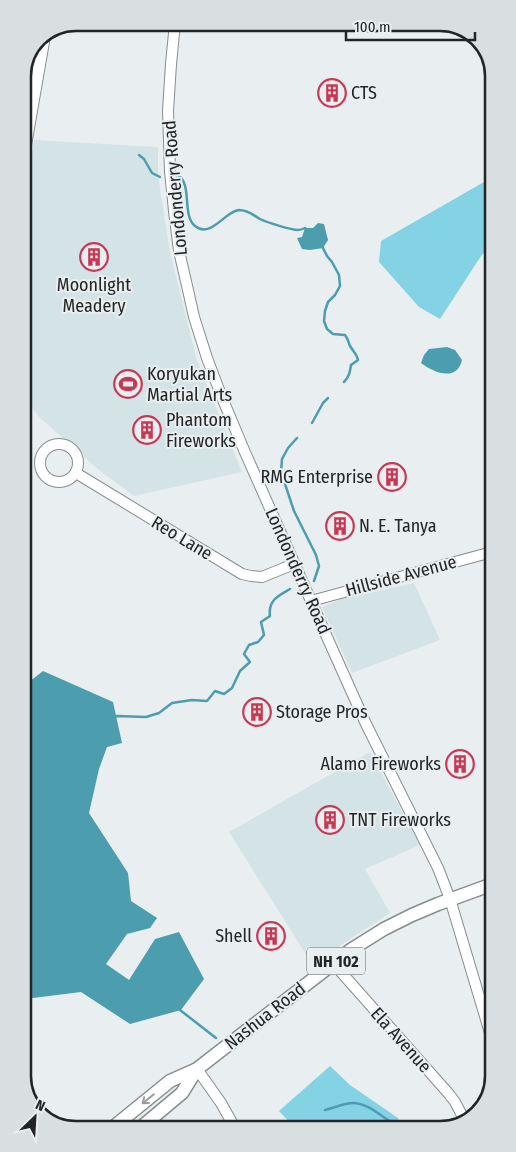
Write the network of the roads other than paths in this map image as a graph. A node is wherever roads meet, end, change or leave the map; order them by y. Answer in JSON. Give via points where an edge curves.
{"nodes":[{"id":1,"x":174,"y":31,"type":"edge"},
{"id":2,"x":41,"y":49,"type":"edge"},
{"id":3,"x":31,"y":105,"type":"edge"},
{"id":4,"x":76,"y":473,"type":"dead end"},
{"id":5,"x":485,"y":554,"type":"edge"},
{"id":6,"x":294,"y":564,"type":"junction"},
{"id":7,"x":311,"y":601,"type":"junction"},
{"id":8,"x":485,"y":887,"type":"edge"},
{"id":9,"x":450,"y":899,"type":"junction"},
{"id":10,"x":333,"y":963,"type":"junction"},
{"id":11,"x":485,"y":1005,"type":"edge"},
{"id":12,"x":197,"y":1069,"type":"junction"},
{"id":13,"x":462,"y":1114,"type":"edge"},
{"id":14,"x":121,"y":1121,"type":"edge"},
{"id":15,"x":149,"y":1121,"type":"edge"},
{"id":16,"x":231,"y":1121,"type":"edge"}],
"edges":[{"from":1,"to":6,"type":"street","name":"Londonderry Road","via":[[168,111],[169,147],[174,211],[188,290],[221,395]]},
{"from":2,"to":3,"type":"highway"},
{"from":4,"to":6,"type":"street","name":"Reo Lane","via":[[242,574],[262,577]]},
{"from":5,"to":7,"type":"street","name":"Hillside Avenue"},
{"from":6,"to":7,"type":"street","name":"Londonderry Road"},
{"from":7,"to":9,"type":"street","name":"Londonderry Road"},
{"from":8,"to":9,"type":"main road","name":"Nashua Road","number":"NH 102"},
{"from":9,"to":10,"type":"main road","name":"Nashua Road","number":"NH 102","via":[[384,929]]},
{"from":9,"to":11,"type":"street","name":"Londonderry Road"},
{"from":10,"to":12,"type":"main road","name":"Nashua Road","number":"NH 102"},
{"from":10,"to":13,"type":"street","name":"Ela Avenue","via":[[445,1090]]},
{"from":12,"to":14,"type":"main road","name":"Nashua Road","number":"NH 102","one_way":true,"via":[[170,1081]]},
{"from":12,"to":15,"type":"main road","name":"Nashua Road","number":"NH 102","via":[[182,1093]]},
{"from":12,"to":16,"type":"street"}]}
